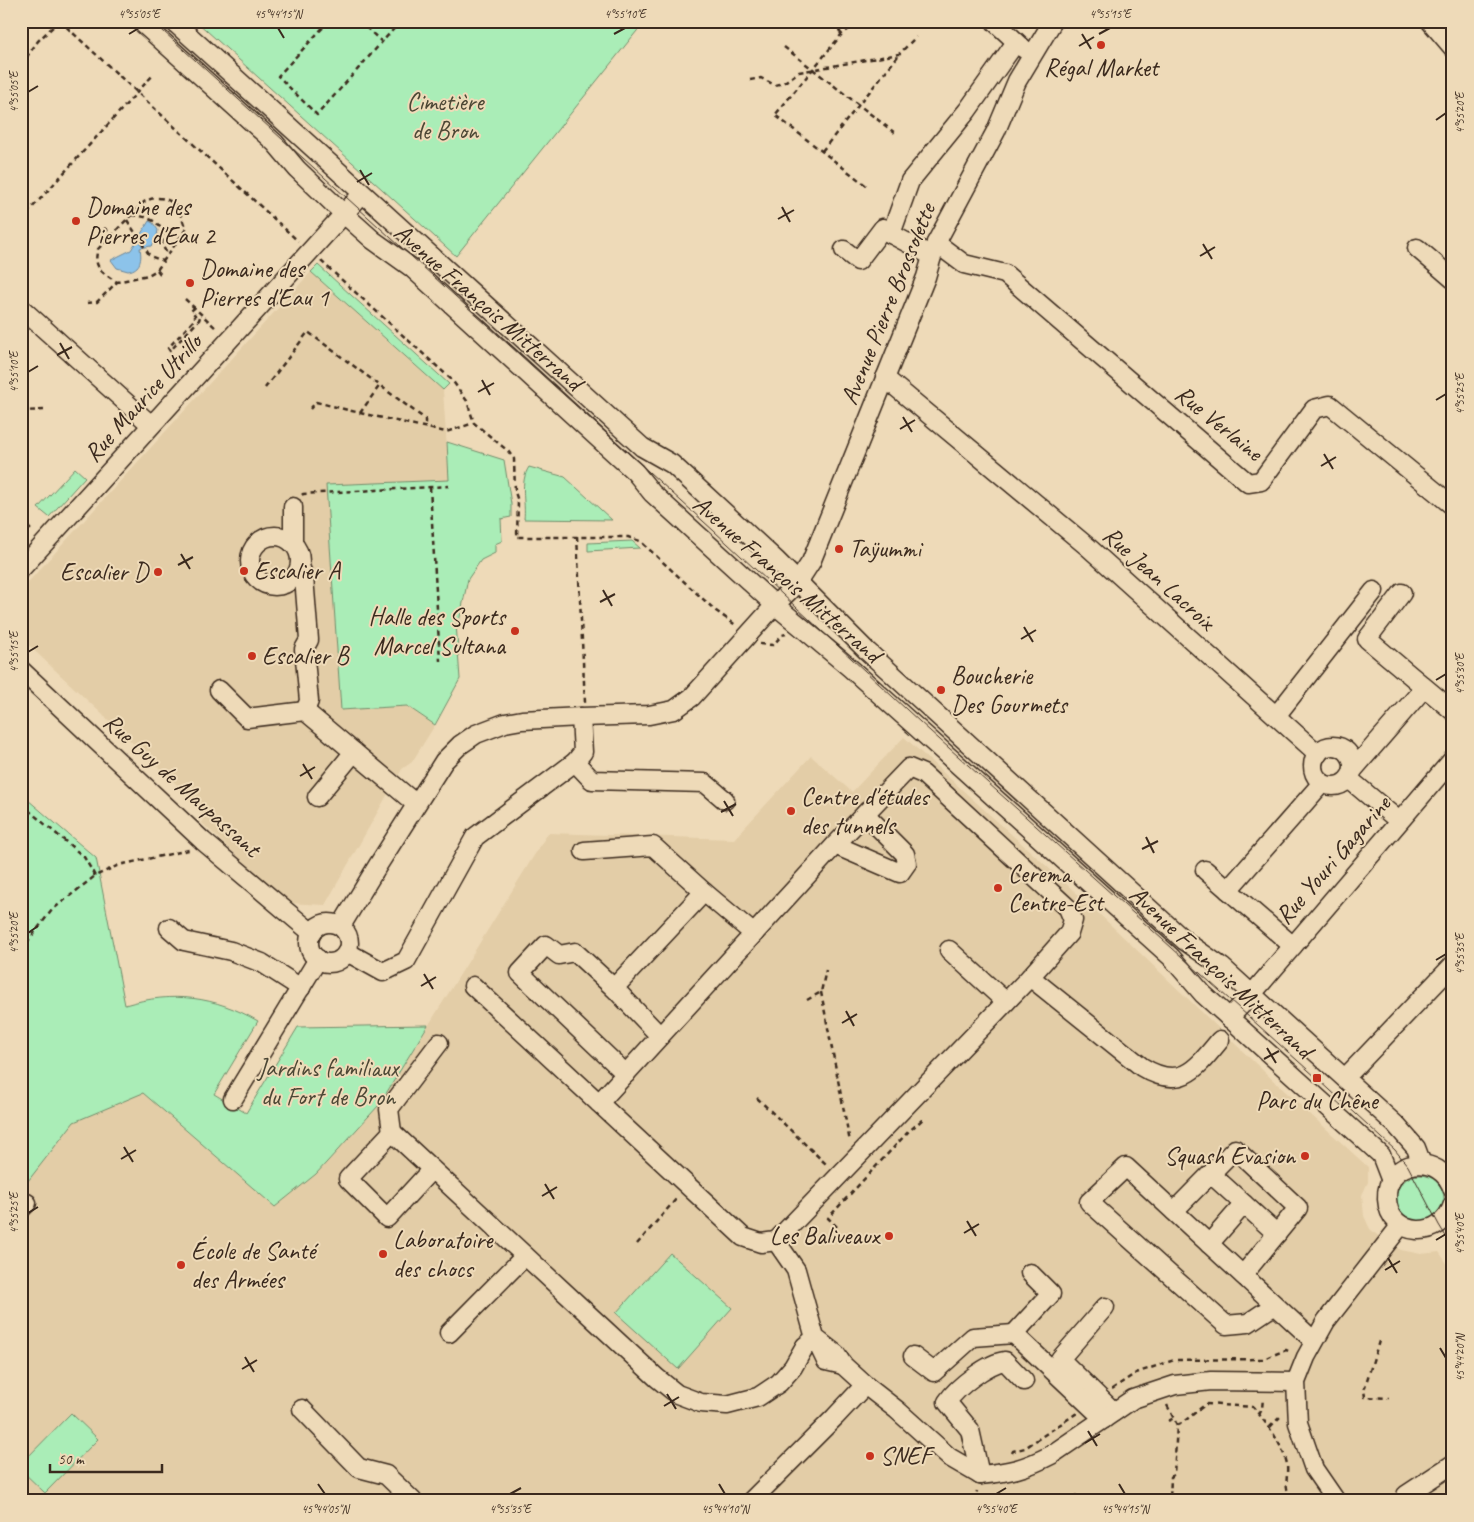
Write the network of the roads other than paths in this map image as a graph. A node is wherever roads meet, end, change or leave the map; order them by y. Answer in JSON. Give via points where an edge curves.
{"nodes":[{"id":1,"x":140,"y":21,"type":"edge"},
{"id":2,"x":173,"y":21,"type":"edge"},
{"id":3,"x":1053,"y":21,"type":"edge"},
{"id":4,"x":1430,"y":21,"type":"edge"},
{"id":5,"x":995,"y":22,"type":"edge"},
{"id":6,"x":1016,"y":42,"type":"junction"},
{"id":7,"x":1453,"y":48,"type":"edge"},
{"id":8,"x":1031,"y":56,"type":"junction"},
{"id":9,"x":362,"y":194,"type":"junction"},
{"id":10,"x":344,"y":214,"type":"junction"},
{"id":11,"x":891,"y":234,"type":"junction"},
{"id":12,"x":1417,"y":248,"type":"dead end"},
{"id":13,"x":844,"y":250,"type":"dead end"},
{"id":14,"x":934,"y":250,"type":"junction"},
{"id":15,"x":1453,"y":278,"type":"edge"},
{"id":16,"x":21,"y":308,"type":"edge"},
{"id":17,"x":885,"y":378,"type":"junction"},
{"id":18,"x":151,"y":425,"type":"junction"},
{"id":19,"x":1453,"y":506,"type":"edge"},
{"id":20,"x":293,"y":508,"type":"road end"},
{"id":21,"x":293,"y":544,"type":"junction"},
{"id":22,"x":300,"y":566,"type":"junction"},
{"id":23,"x":21,"y":569,"type":"edge"},
{"id":24,"x":798,"y":582,"type":"junction"},
{"id":25,"x":1374,"y":591,"type":"dead end"},
{"id":26,"x":1402,"y":594,"type":"dead end"},
{"id":27,"x":775,"y":605,"type":"junction"},
{"id":28,"x":21,"y":670,"type":"edge"},
{"id":29,"x":1424,"y":688,"type":"junction"},
{"id":30,"x":219,"y":690,"type":"dead end"},
{"id":31,"x":304,"y":711,"type":"junction"},
{"id":32,"x":1453,"y":711,"type":"edge"},
{"id":33,"x":1276,"y":716,"type":"junction"},
{"id":34,"x":584,"y":717,"type":"junction"},
{"id":35,"x":354,"y":752,"type":"junction"},
{"id":36,"x":1318,"y":754,"type":"junction"},
{"id":37,"x":1453,"y":759,"type":"edge"},
{"id":38,"x":575,"y":762,"type":"junction"},
{"id":39,"x":1351,"y":774,"type":"junction"},
{"id":40,"x":1322,"y":783,"type":"junction"},
{"id":41,"x":317,"y":797,"type":"dead end"},
{"id":42,"x":725,"y":800,"type":"dead end"},
{"id":43,"x":416,"y":804,"type":"junction"},
{"id":44,"x":865,"y":814,"type":"junction"},
{"id":45,"x":1400,"y":821,"type":"junction"},
{"id":46,"x":835,"y":845,"type":"junction"},
{"id":47,"x":584,"y":851,"type":"dead end"},
{"id":48,"x":1205,"y":870,"type":"dead end"},
{"id":49,"x":1228,"y":890,"type":"junction"},
{"id":50,"x":704,"y":892,"type":"junction"},
{"id":51,"x":340,"y":926,"type":"junction"},
{"id":52,"x":169,"y":928,"type":"dead end"},
{"id":53,"x":312,"y":933,"type":"junction"},
{"id":54,"x":754,"y":934,"type":"junction"},
{"id":55,"x":1293,"y":946,"type":"junction"},
{"id":56,"x":948,"y":950,"type":"dead end"},
{"id":57,"x":347,"y":952,"type":"junction"},
{"id":58,"x":318,"y":960,"type":"junction"},
{"id":59,"x":1453,"y":966,"type":"edge"},
{"id":60,"x":1030,"y":978,"type":"junction"},
{"id":61,"x":473,"y":986,"type":"dead end"},
{"id":62,"x":301,"y":988,"type":"junction"},
{"id":63,"x":614,"y":988,"type":"junction"},
{"id":64,"x":1252,"y":994,"type":"junction"},
{"id":65,"x":1006,"y":1002,"type":"junction"},
{"id":66,"x":1229,"y":1018,"type":"junction"},
{"id":67,"x":660,"y":1036,"type":"junction"},
{"id":68,"x":1220,"y":1040,"type":"dead end"},
{"id":69,"x":438,"y":1043,"type":"dead end"},
{"id":70,"x":626,"y":1074,"type":"junction"},
{"id":71,"x":1346,"y":1078,"type":"junction"},
{"id":72,"x":233,"y":1099,"type":"dead end"},
{"id":73,"x":599,"y":1103,"type":"junction"},
{"id":74,"x":392,"y":1132,"type":"junction"},
{"id":75,"x":1422,"y":1164,"type":"junction"},
{"id":76,"x":432,"y":1169,"type":"junction"},
{"id":77,"x":1211,"y":1174,"type":"junction"},
{"id":78,"x":1391,"y":1181,"type":"junction"},
{"id":79,"x":1452,"y":1185,"type":"edge"},
{"id":80,"x":1244,"y":1204,"type":"junction"},
{"id":81,"x":1174,"y":1211,"type":"junction"},
{"id":82,"x":1452,"y":1211,"type":"edge"},
{"id":83,"x":1401,"y":1225,"type":"junction"},
{"id":84,"x":1277,"y":1234,"type":"junction"},
{"id":85,"x":776,"y":1241,"type":"junction"},
{"id":86,"x":1209,"y":1244,"type":"junction"},
{"id":87,"x":525,"y":1256,"type":"junction"},
{"id":88,"x":1030,"y":1273,"type":"dead end"},
{"id":89,"x":1243,"y":1275,"type":"junction"},
{"id":90,"x":1275,"y":1305,"type":"junction"},
{"id":91,"x":1105,"y":1307,"type":"dead end"},
{"id":92,"x":450,"y":1332,"type":"dead end"},
{"id":93,"x":1014,"y":1334,"type":"junction"},
{"id":94,"x":815,"y":1338,"type":"junction"},
{"id":95,"x":1314,"y":1340,"type":"junction"},
{"id":96,"x":913,"y":1356,"type":"dead end"},
{"id":97,"x":1024,"y":1381,"type":"dead end"},
{"id":98,"x":1296,"y":1382,"type":"junction"},
{"id":99,"x":865,"y":1385,"type":"junction"},
{"id":100,"x":302,"y":1409,"type":"dead end"},
{"id":101,"x":1109,"y":1415,"type":"junction"},
{"id":102,"x":1453,"y":1464,"type":"edge"},
{"id":103,"x":980,"y":1475,"type":"junction"},
{"id":104,"x":1406,"y":1495,"type":"dead end"},
{"id":105,"x":412,"y":1501,"type":"edge"},
{"id":106,"x":751,"y":1501,"type":"edge"},
{"id":107,"x":1336,"y":1501,"type":"edge"}],
"edges":[{"from":1,"to":10,"type":"street","name":"Avenue François Mitterrand","via":[[275,143]]},
{"from":2,"to":9,"type":"street","name":"Avenue François Mitterrand"},
{"from":3,"to":8,"type":"street","name":"Avenue Pierre Brossolette"},
{"from":4,"to":7,"type":"street"},
{"from":5,"to":6,"type":"street"},
{"from":6,"to":8,"type":"street"},
{"from":6,"to":11,"type":"street","via":[[967,111],[910,181]]},
{"from":8,"to":14,"type":"street","name":"Avenue Pierre Brossolette"},
{"from":9,"to":10,"type":"street","name":"Rue Maurice Utrillo"},
{"from":9,"to":24,"type":"street","name":"Avenue François Mitterrand","via":[[642,447],[672,464]]},
{"from":10,"to":18,"type":"street","name":"Rue Maurice Utrillo"},
{"from":10,"to":27,"type":"street","name":"Avenue François Mitterrand","via":[[412,268],[636,472],[652,493]]},
{"from":11,"to":13,"type":"street","via":[[883,228],[858,261]]},
{"from":11,"to":14,"type":"street"},
{"from":12,"to":15,"type":"street"},
{"from":14,"to":17,"type":"street","name":"Avenue Pierre Brossolette"},
{"from":14,"to":19,"type":"street","name":"Rue Verlaine","via":[[964,264],[1005,274],[1248,483],[1262,481],[1314,409],[1330,405]]},
{"from":16,"to":18,"type":"street"},
{"from":17,"to":24,"type":"street","name":"Avenue Pierre Brossolette","via":[[811,562]]},
{"from":17,"to":33,"type":"street","name":"Rue Jean Lacroix","via":[[1088,548]]},
{"from":18,"to":23,"type":"street","name":"Rue Maurice Utrillo"},
{"from":20,"to":21,"type":"street"},
{"from":21,"to":22,"type":"street"},
{"from":21,"to":22,"type":"street","via":[[278,536],[262,539],[251,552],[252,569],[263,582],[278,585],[292,579]]},
{"from":22,"to":31,"type":"street","via":[[304,577],[309,640],[304,649],[309,701]]},
{"from":24,"to":27,"type":"street","name":"Avenue Pierre Brossolette"},
{"from":24,"to":64,"type":"street","name":"Avenue François Mitterrand","via":[[867,651],[1171,928]]},
{"from":25,"to":33,"type":"street"},
{"from":26,"to":29,"type":"street","via":[[1367,639]]},
{"from":27,"to":34,"type":"street","via":[[692,697],[674,710],[649,715]]},
{"from":27,"to":66,"type":"street","name":"Avenue François Mitterrand","via":[[849,667],[1171,957]]},
{"from":28,"to":53,"type":"street","name":"Rue Guy de Maupassant","via":[[203,841]]},
{"from":29,"to":32,"type":"street"},
{"from":29,"to":39,"type":"street"},
{"from":30,"to":31,"type":"street","via":[[248,718]]},
{"from":31,"to":35,"type":"street"},
{"from":33,"to":36,"type":"street","name":"Rue Jean Lacroix"},
{"from":34,"to":38,"type":"street","via":[[583,752]]},
{"from":34,"to":43,"type":"street","via":[[522,720],[476,734],[444,761]]},
{"from":35,"to":41,"type":"street"},
{"from":35,"to":43,"type":"street"},
{"from":36,"to":39,"type":"street","via":[[1329,747],[1342,748],[1351,757]]},
{"from":36,"to":40,"type":"street","via":[[1314,772]]},
{"from":37,"to":45,"type":"street","name":"Rue Youri Gagarine"},
{"from":38,"to":42,"type":"street","via":[[592,780],[705,783]]},
{"from":38,"to":57,"type":"street","via":[[475,837],[406,961],[383,972]]},
{"from":39,"to":40,"type":"street","via":[[1339,785]]},
{"from":39,"to":45,"type":"street"},
{"from":40,"to":49,"type":"street"},
{"from":43,"to":51,"type":"street"},
{"from":44,"to":46,"type":"street"},
{"from":44,"to":46,"type":"street","via":[[905,854],[907,863],[900,873]]},
{"from":44,"to":60,"type":"street","via":[[910,768],[923,774],[1068,908],[1073,920],[1069,933]]},
{"from":45,"to":55,"type":"street","name":"Rue Youri Gagarine"},
{"from":46,"to":54,"type":"street"},
{"from":47,"to":50,"type":"street","via":[[653,846]]},
{"from":48,"to":49,"type":"street"},
{"from":49,"to":55,"type":"street"},
{"from":50,"to":54,"type":"street"},
{"from":50,"to":63,"type":"street"},
{"from":51,"to":53,"type":"street","via":[[324,923]]},
{"from":51,"to":57,"type":"street","via":[[348,938]]},
{"from":52,"to":62,"type":"street","via":[[184,941],[231,951],[262,963]]},
{"from":53,"to":58,"type":"street","via":[[310,948]]},
{"from":54,"to":67,"type":"street"},
{"from":55,"to":64,"type":"street","name":"Rue Youri Gagarine"},
{"from":56,"to":65,"type":"street"},
{"from":57,"to":58,"type":"street","via":[[334,962]]},
{"from":58,"to":62,"type":"street"},
{"from":59,"to":71,"type":"street"},
{"from":60,"to":65,"type":"street"},
{"from":60,"to":68,"type":"street","via":[[1142,1067],[1163,1077],[1172,1078],[1192,1072]]},
{"from":61,"to":73,"type":"street"},
{"from":62,"to":72,"type":"street"},
{"from":63,"to":67,"type":"street"},
{"from":63,"to":70,"type":"street","via":[[575,952],[559,955],[546,945],[520,973]]},
{"from":64,"to":66,"type":"street","name":"Rue Youri Gagarine"},
{"from":64,"to":71,"type":"street","name":"Avenue François Mitterrand"},
{"from":65,"to":85,"type":"street"},
{"from":66,"to":78,"type":"street","name":"Avenue François Mitterrand","via":[[1381,1154]]},
{"from":67,"to":70,"type":"street"},
{"from":69,"to":74,"type":"street","via":[[389,1109]]},
{"from":70,"to":73,"type":"street"},
{"from":71,"to":75,"type":"street","name":"Avenue François Mitterrand","via":[[1396,1125],[1416,1148]]},
{"from":73,"to":85,"type":"street","via":[[743,1237],[760,1243]]},
{"from":74,"to":76,"type":"street"},
{"from":74,"to":76,"type":"street","via":[[348,1179],[387,1218]]},
{"from":75,"to":78,"type":"street","via":[[1408,1166]]},
{"from":75,"to":79,"type":"street","via":[[1439,1169]]},
{"from":76,"to":87,"type":"street"},
{"from":77,"to":80,"type":"street"},
{"from":77,"to":81,"type":"street"},
{"from":77,"to":84,"type":"street","via":[[1235,1149],[1298,1208]]},
{"from":78,"to":83,"type":"street","via":[[1387,1200],[1389,1210]]},
{"from":80,"to":84,"type":"street"},
{"from":80,"to":86,"type":"street"},
{"from":81,"to":86,"type":"street"},
{"from":81,"to":90,"type":"street","via":[[1126,1167],[1089,1202],[1226,1325],[1248,1323]]},
{"from":82,"to":83,"type":"street","via":[[1439,1226],[1430,1229],[1420,1231]]},
{"from":83,"to":95,"type":"street"},
{"from":84,"to":89,"type":"street"},
{"from":85,"to":94,"type":"street","via":[[796,1270]]},
{"from":86,"to":89,"type":"street"},
{"from":87,"to":92,"type":"street"},
{"from":87,"to":94,"type":"street","via":[[656,1378],[678,1394],[701,1403],[726,1405],[758,1397],[779,1383],[805,1346]]},
{"from":88,"to":93,"type":"street","via":[[1051,1294]]},
{"from":89,"to":90,"type":"street"},
{"from":90,"to":95,"type":"street"},
{"from":91,"to":101,"type":"street","via":[[1060,1359]]},
{"from":93,"to":96,"type":"street","via":[[974,1338],[934,1372]]},
{"from":93,"to":101,"type":"street"},
{"from":94,"to":99,"type":"street","via":[[826,1361],[843,1365]]},
{"from":95,"to":98,"type":"street"},
{"from":97,"to":103,"type":"street","via":[[1005,1361],[996,1362],[953,1393],[947,1402],[970,1430]]},
{"from":98,"to":101,"type":"street","via":[[1211,1381],[1175,1385],[1133,1399]]},
{"from":98,"to":107,"type":"street","via":[[1298,1423],[1314,1469]]},
{"from":99,"to":103,"type":"street","via":[[949,1457]]},
{"from":99,"to":106,"type":"street"},
{"from":100,"to":105,"type":"street","via":[[359,1468],[386,1474]]},
{"from":101,"to":103,"type":"street","via":[[1038,1462],[1021,1469]]},
{"from":102,"to":104,"type":"street"}]}
